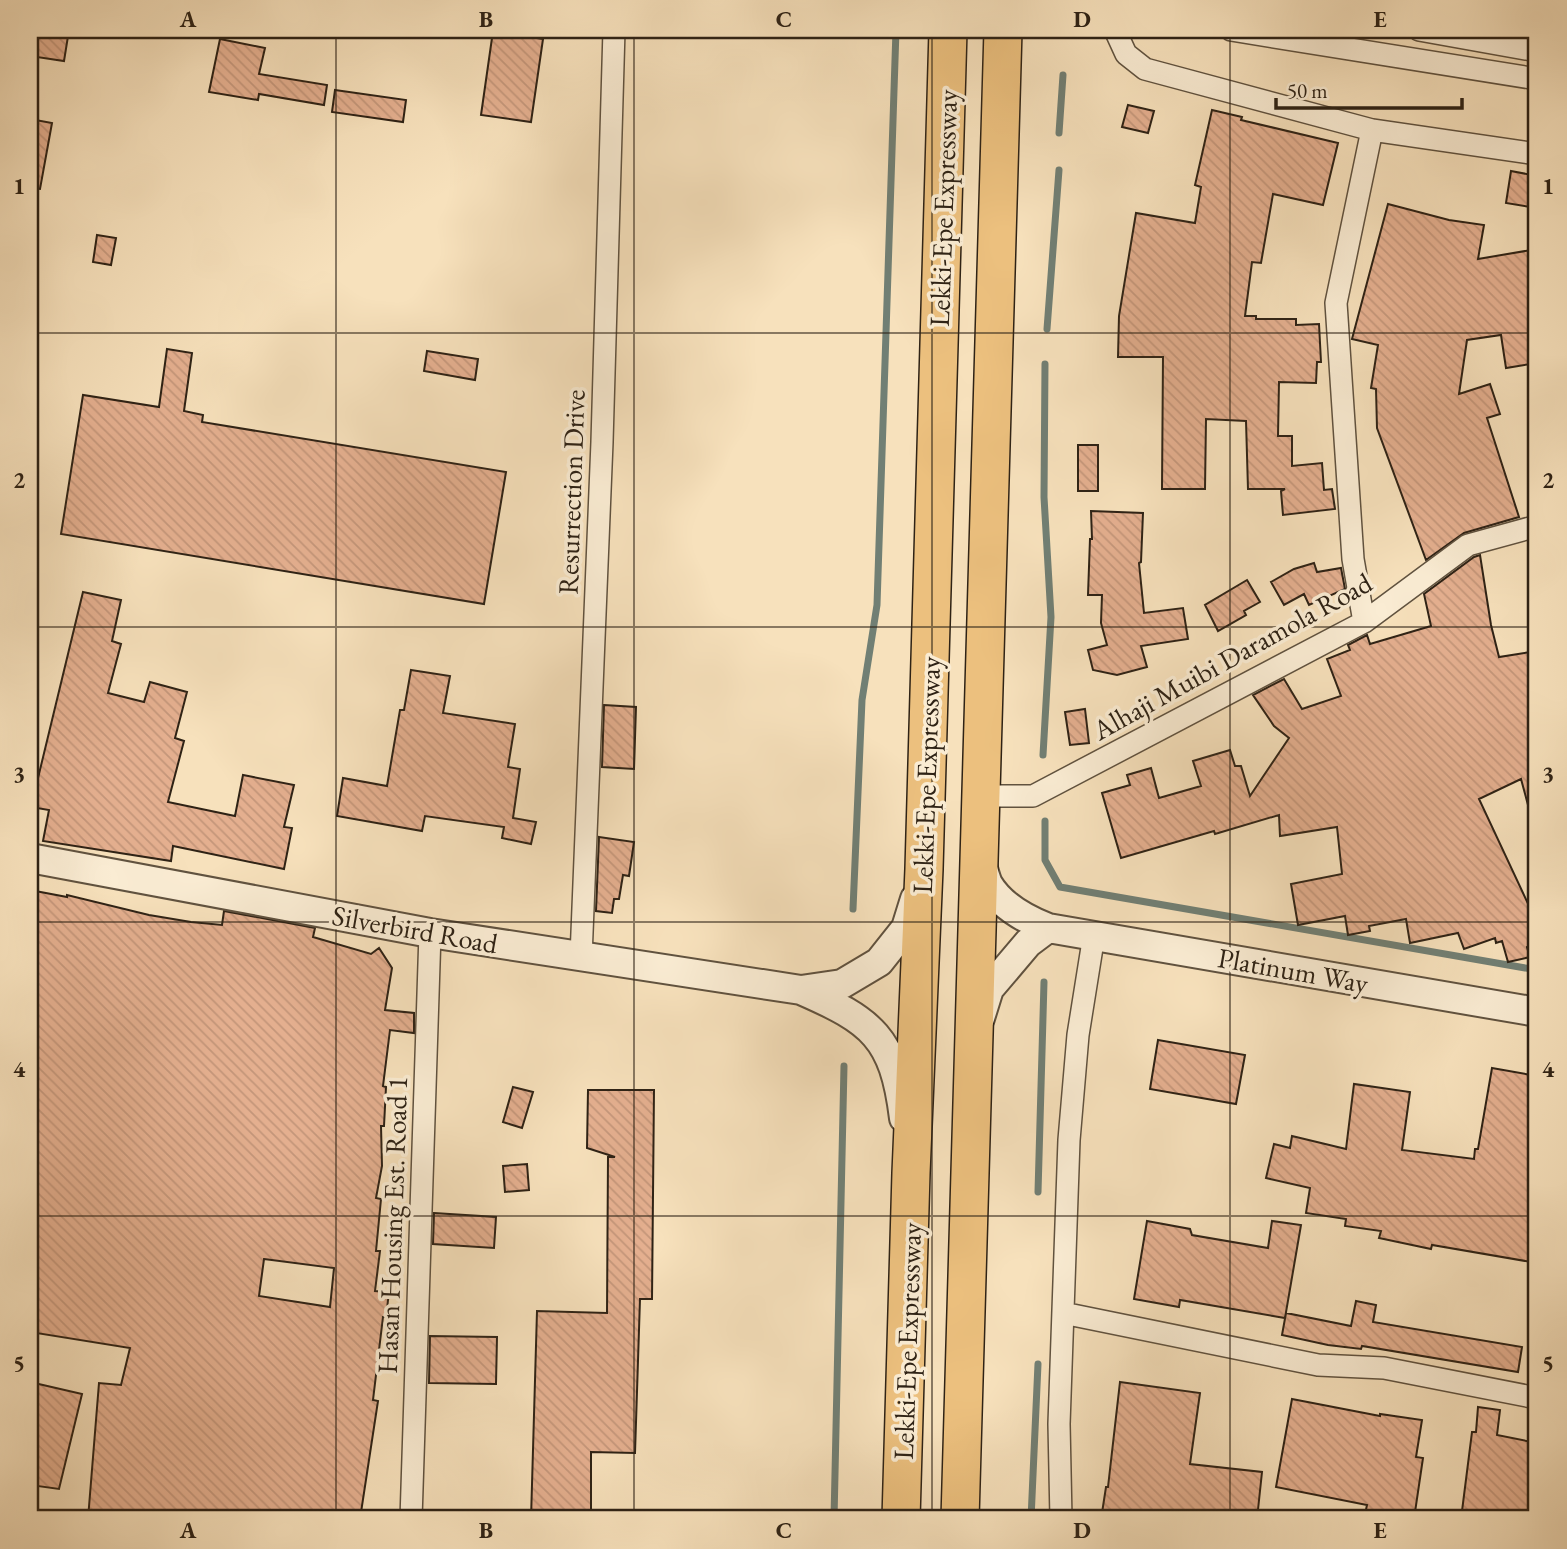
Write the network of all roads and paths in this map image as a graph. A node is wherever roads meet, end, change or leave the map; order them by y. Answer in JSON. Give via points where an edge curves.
{"nodes":[{"id":1,"x":614,"y":30,"type":"edge"},
{"id":2,"x":948,"y":30,"type":"edge"},
{"id":3,"x":1003,"y":30,"type":"edge"},
{"id":4,"x":1115,"y":30,"type":"edge"},
{"id":5,"x":1231,"y":30,"type":"edge"},
{"id":6,"x":1419,"y":30,"type":"edge"},
{"id":7,"x":1537,"y":51,"type":"edge"},
{"id":8,"x":1537,"y":79,"type":"edge"},
{"id":9,"x":1372,"y":130,"type":"junction"},
{"id":10,"x":1537,"y":154,"type":"edge"},
{"id":11,"x":1537,"y":526,"type":"edge"},
{"id":12,"x":1364,"y":622,"type":"junction"},
{"id":13,"x":983,"y":796,"type":"junction"},
{"id":14,"x":30,"y":858,"type":"edge"},
{"id":15,"x":981,"y":860,"type":"junction"},
{"id":16,"x":924,"y":869,"type":"junction"},
{"id":17,"x":1048,"y":928,"type":"junction"},
{"id":18,"x":430,"y":933,"type":"junction"},
{"id":19,"x":1094,"y":935,"type":"junction"},
{"id":20,"x":581,"y":957,"type":"junction"},
{"id":21,"x":801,"y":990,"type":"junction"},
{"id":22,"x":1537,"y":1012,"type":"edge"},
{"id":23,"x":976,"y":1030,"type":"junction"},
{"id":24,"x":911,"y":1173,"type":"junction"},
{"id":25,"x":1063,"y":1313,"type":"junction"},
{"id":26,"x":1537,"y":1398,"type":"edge"},
{"id":27,"x":411,"y":1519,"type":"edge"},
{"id":28,"x":901,"y":1519,"type":"edge"},
{"id":29,"x":960,"y":1519,"type":"edge"},
{"id":30,"x":1061,"y":1519,"type":"edge"}],
"edges":[{"from":1,"to":20,"type":"street","name":"Resurrection Drive"},
{"from":2,"to":16,"type":"highway","name":"Lekki-Epe Expressway"},
{"from":3,"to":13,"type":"highway","name":"Lekki-Epe Expressway"},
{"from":4,"to":9,"type":"street","via":[[1126,54],[1145,69]]},
{"from":5,"to":8,"type":"street"},
{"from":6,"to":7,"type":"street"},
{"from":9,"to":10,"type":"street"},
{"from":9,"to":12,"type":"street","via":[[1336,303],[1353,559]]},
{"from":11,"to":12,"type":"street","name":"Alhaji Muibi Daramola Road","via":[[1468,545]]},
{"from":12,"to":13,"type":"street","name":"Alhaji Muibi Daramola Road","via":[[1033,796]]},
{"from":13,"to":15,"type":"highway","name":"Lekki-Epe Expressway"},
{"from":14,"to":18,"type":"street","name":"Silverbird Road"},
{"from":15,"to":17,"type":"street","name":"Platinum Way","via":[[988,883],[1006,905]]},
{"from":15,"to":23,"type":"highway","name":"Lekki-Epe Expressway"},
{"from":16,"to":21,"type":"street","via":[[906,928],[879,962],[842,984]]},
{"from":16,"to":24,"type":"highway","name":"Lekki-Epe Expressway"},
{"from":17,"to":19,"type":"street","name":"Platinum Way"},
{"from":17,"to":23,"type":"street","via":[[1028,943],[989,989]]},
{"from":18,"to":20,"type":"street","name":"Silverbird Road"},
{"from":18,"to":27,"type":"street","name":"Hasan Housing Est. Road 1"},
{"from":19,"to":22,"type":"street","name":"Platinum Way"},
{"from":19,"to":25,"type":"street","via":[[1078,1035]]},
{"from":20,"to":21,"type":"street","name":"Silverbird Road"},
{"from":21,"to":24,"type":"street","via":[[868,1025],[886,1048],[903,1111]]},
{"from":23,"to":29,"type":"highway","name":"Lekki-Epe Expressway"},
{"from":24,"to":28,"type":"highway","name":"Lekki-Epe Expressway"},
{"from":25,"to":26,"type":"street","via":[[1318,1365],[1384,1368]]},
{"from":25,"to":30,"type":"street"}]}
